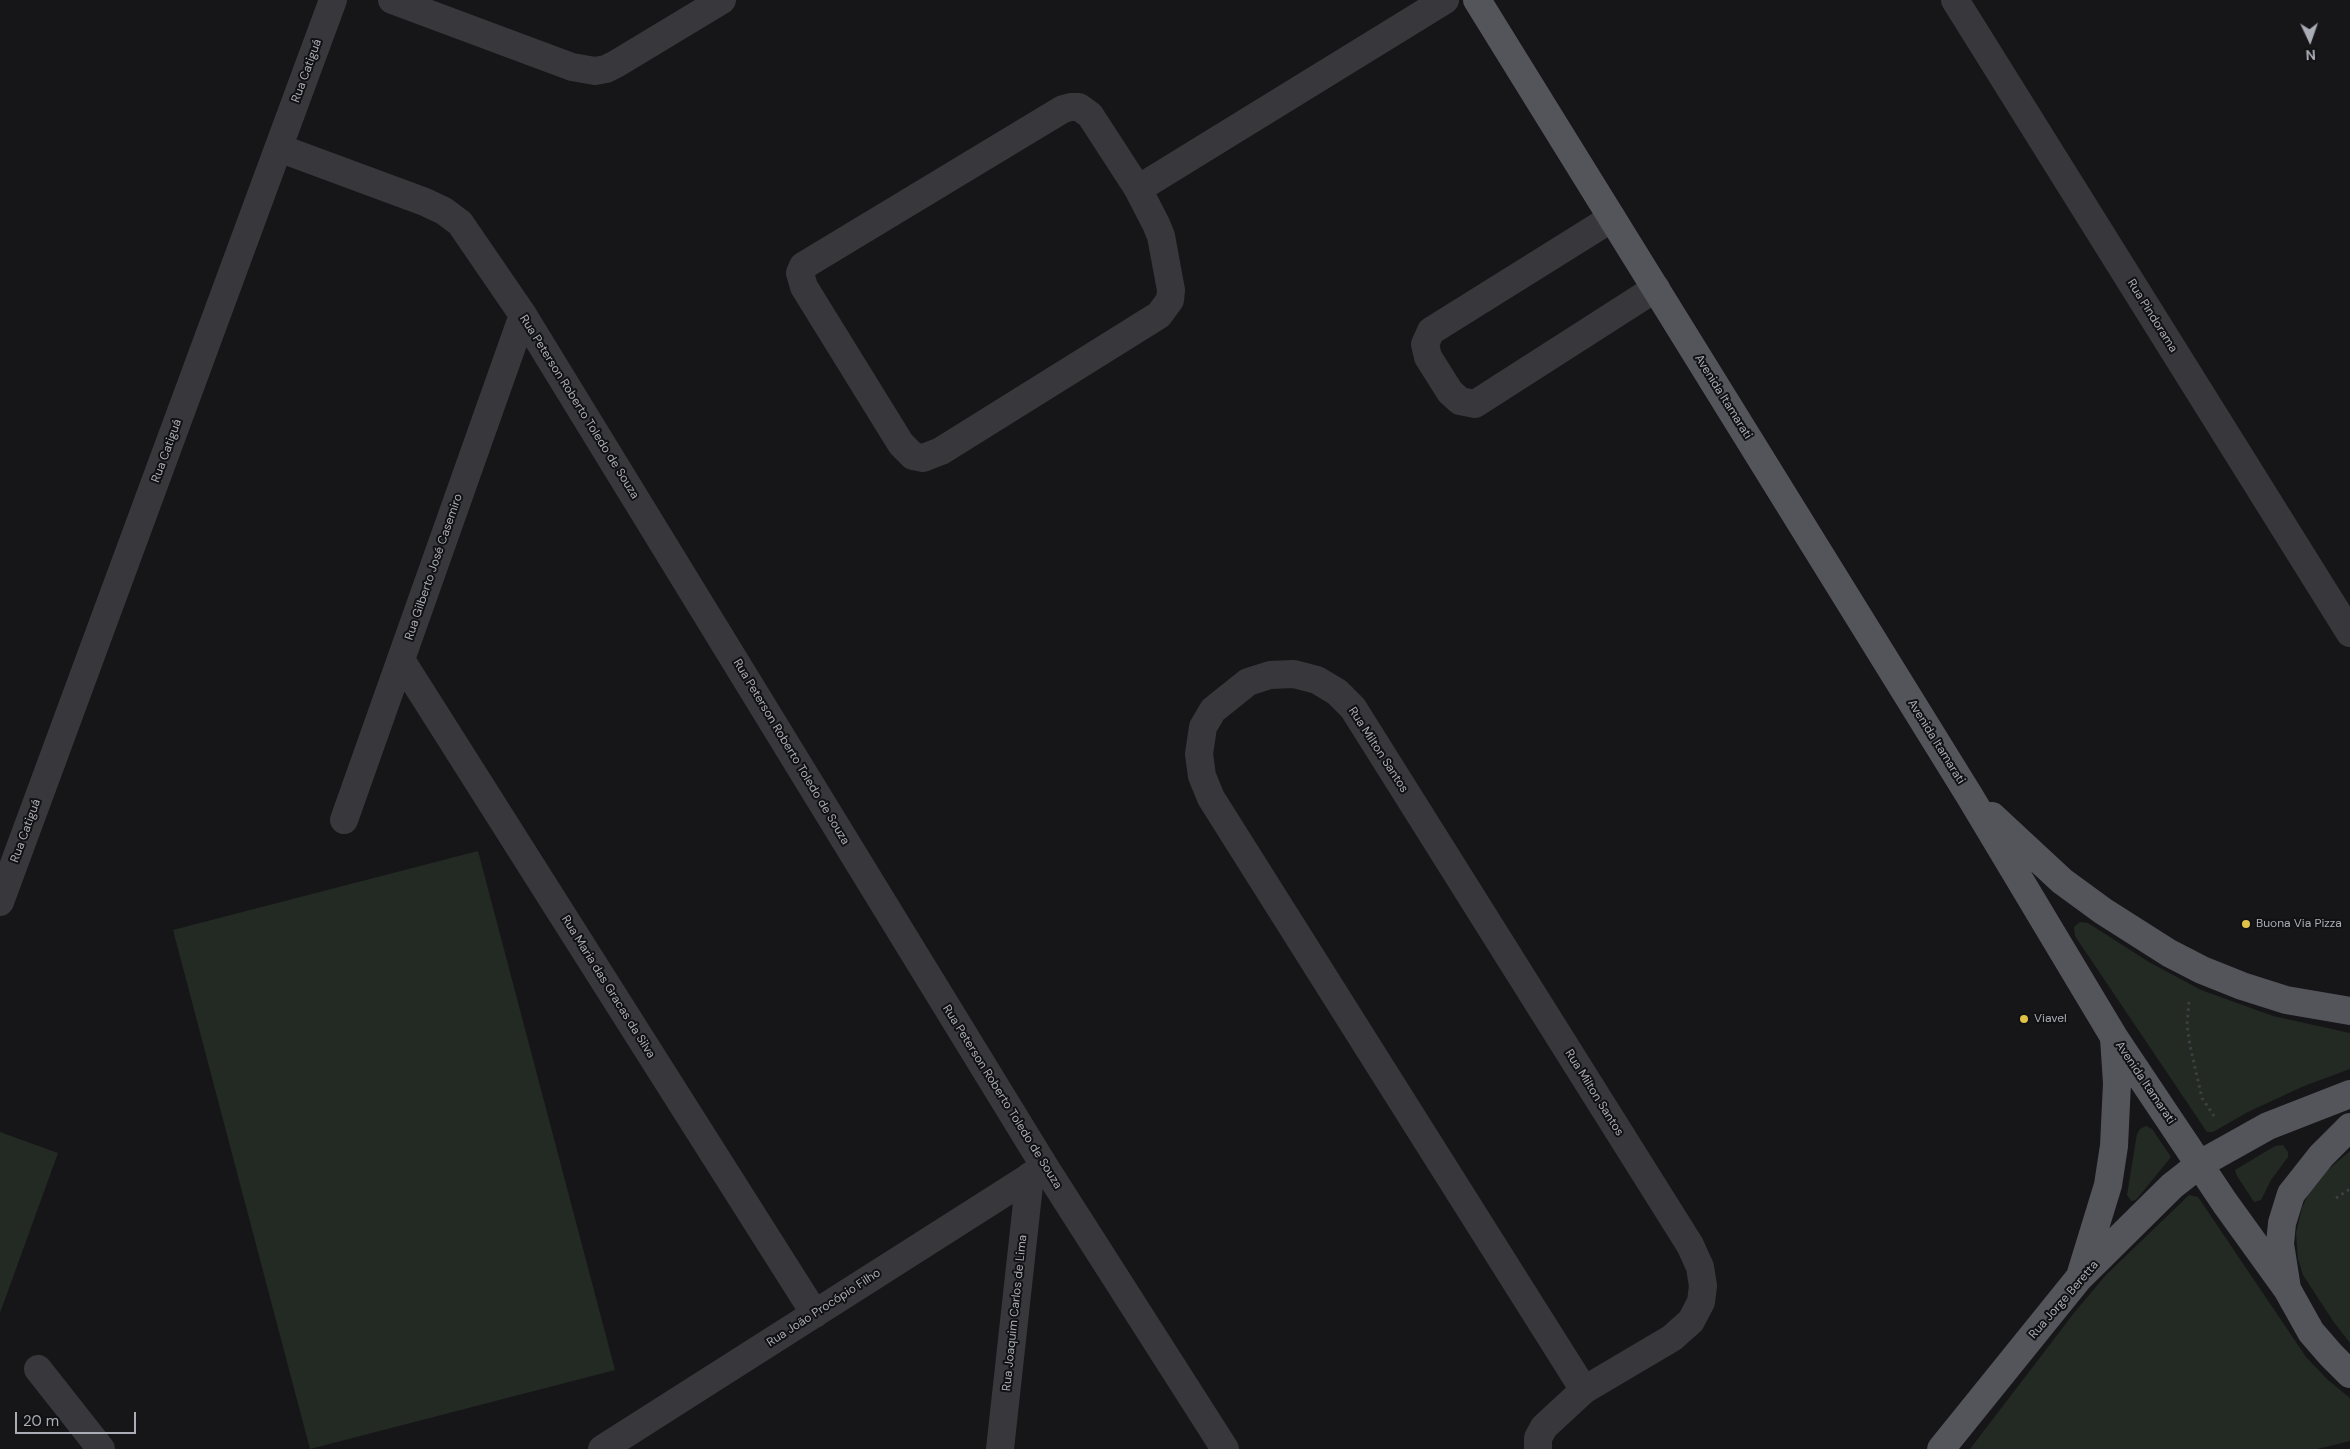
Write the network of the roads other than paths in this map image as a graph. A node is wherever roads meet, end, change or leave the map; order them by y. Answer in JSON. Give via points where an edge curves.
{"nodes":[{"id":1,"x":333,"y":0,"type":"edge"},
{"id":2,"x":392,"y":0,"type":"edge"},
{"id":3,"x":722,"y":0,"type":"edge"},
{"id":4,"x":1445,"y":0,"type":"edge"},
{"id":5,"x":1477,"y":0,"type":"edge"},
{"id":6,"x":1955,"y":0,"type":"edge"},
{"id":7,"x":278,"y":148,"type":"junction"},
{"id":8,"x":1138,"y":189,"type":"junction"},
{"id":9,"x":1612,"y":218,"type":"junction"},
{"id":10,"x":1656,"y":288,"type":"junction"},
{"id":11,"x":523,"y":315,"type":"junction"},
{"id":12,"x":2350,"y":633,"type":"edge"},
{"id":13,"x":401,"y":660,"type":"junction"},
{"id":14,"x":1969,"y":795,"type":"junction"},
{"id":15,"x":344,"y":820,"type":"dead end"},
{"id":16,"x":0,"y":902,"type":"edge"},
{"id":17,"x":2350,"y":1012,"type":"edge"},
{"id":18,"x":2114,"y":1037,"type":"junction"},
{"id":19,"x":2350,"y":1094,"type":"edge"},
{"id":20,"x":2350,"y":1127,"type":"edge"},
{"id":21,"x":2200,"y":1164,"type":"junction"},
{"id":22,"x":1037,"y":1172,"type":"junction"},
{"id":23,"x":2079,"y":1278,"type":"junction"},
{"id":24,"x":2287,"y":1288,"type":"junction"},
{"id":25,"x":815,"y":1314,"type":"junction"},
{"id":26,"x":38,"y":1369,"type":"dead end"},
{"id":27,"x":2350,"y":1374,"type":"edge"},
{"id":28,"x":1584,"y":1390,"type":"junction"},
{"id":29,"x":101,"y":1449,"type":"edge"},
{"id":30,"x":602,"y":1449,"type":"edge"},
{"id":31,"x":1000,"y":1449,"type":"edge"},
{"id":32,"x":1225,"y":1449,"type":"edge"},
{"id":33,"x":1538,"y":1449,"type":"edge"},
{"id":34,"x":1941,"y":1449,"type":"edge"}],
"edges":[{"from":1,"to":7,"type":"street","name":"Rua Catiguá"},
{"from":2,"to":3,"type":"street","via":[[572,67],[595,71],[616,64]]},
{"from":4,"to":8,"type":"street"},
{"from":5,"to":9,"type":"main road","name":"Avenida Itamarati"},
{"from":6,"to":12,"type":"street","name":"Rua Pindorama"},
{"from":7,"to":11,"type":"street","name":"Rua Peterson Roberto Toledo de Souza","via":[[444,211],[460,223]]},
{"from":7,"to":16,"type":"street","name":"Rua Catiguá"},
{"from":8,"to":8,"type":"street","via":[[1161,236],[1171,290],[1166,308],[940,451],[923,458],[907,451],[804,286],[800,272],[803,266],[1071,107],[1085,110]]},
{"from":9,"to":10,"type":"main road","name":"Avenida Itamarati"},
{"from":9,"to":10,"type":"street","via":[[1431,331],[1425,344],[1428,357],[1450,392],[1460,402],[1475,404]]},
{"from":10,"to":14,"type":"main road","name":"Avenida Itamarati"},
{"from":11,"to":13,"type":"street","name":"Rua Gilberto José Casemiro"},
{"from":11,"to":22,"type":"street","name":"Rua Peterson Roberto Toledo de Souza"},
{"from":13,"to":15,"type":"street","name":"Rua Gilberto José Casemiro"},
{"from":13,"to":25,"type":"street","name":"Rua Maria das Gracas da Silva"},
{"from":14,"to":17,"type":"main road","name":"Avenida Itamarati","via":[[2062,881],[2170,954],[2260,992]]},
{"from":14,"to":18,"type":"main road","name":"Avenida Itamarati"},
{"from":18,"to":21,"type":"main road","name":"Avenida Itamarati"},
{"from":18,"to":23,"type":"main road","via":[[2117,1083],[2114,1146],[2105,1194]]},
{"from":19,"to":21,"type":"main road","name":"Rua Jorge Beretta","via":[[2268,1126]]},
{"from":20,"to":24,"type":"main road","via":[[2321,1156],[2291,1194],[2282,1223],[2280,1244]]},
{"from":21,"to":23,"type":"main road","name":"Rua Jorge Beretta","via":[[2172,1186]]},
{"from":21,"to":24,"type":"main road","name":"Avenida Itamarati"},
{"from":22,"to":25,"type":"street","name":"Rua João Procópio Filho"},
{"from":22,"to":31,"type":"street","name":"Rua Joaquim Carlos de Lima"},
{"from":22,"to":32,"type":"street","name":"Rua Peterson Roberto Toledo de Souza"},
{"from":23,"to":34,"type":"main road","name":"Rua Jorge Beretta"},
{"from":24,"to":27,"type":"main road","via":[[2311,1332]]},
{"from":25,"to":30,"type":"street","name":"Rua João Procópio Filho"},
{"from":26,"to":29,"type":"street"},
{"from":28,"to":28,"type":"street","name":"Rua Milton Santos","via":[[1672,1338],[1691,1321],[1701,1302],[1703,1286],[1700,1267],[1690,1245],[1353,708],[1337,692],[1317,680],[1294,674],[1270,675],[1248,682],[1213,710],[1203,727],[1198,754],[1202,776],[1212,798]]},
{"from":28,"to":33,"type":"street","name":"Rua Milton Santos","via":[[1544,1427],[1538,1438]]}]}
